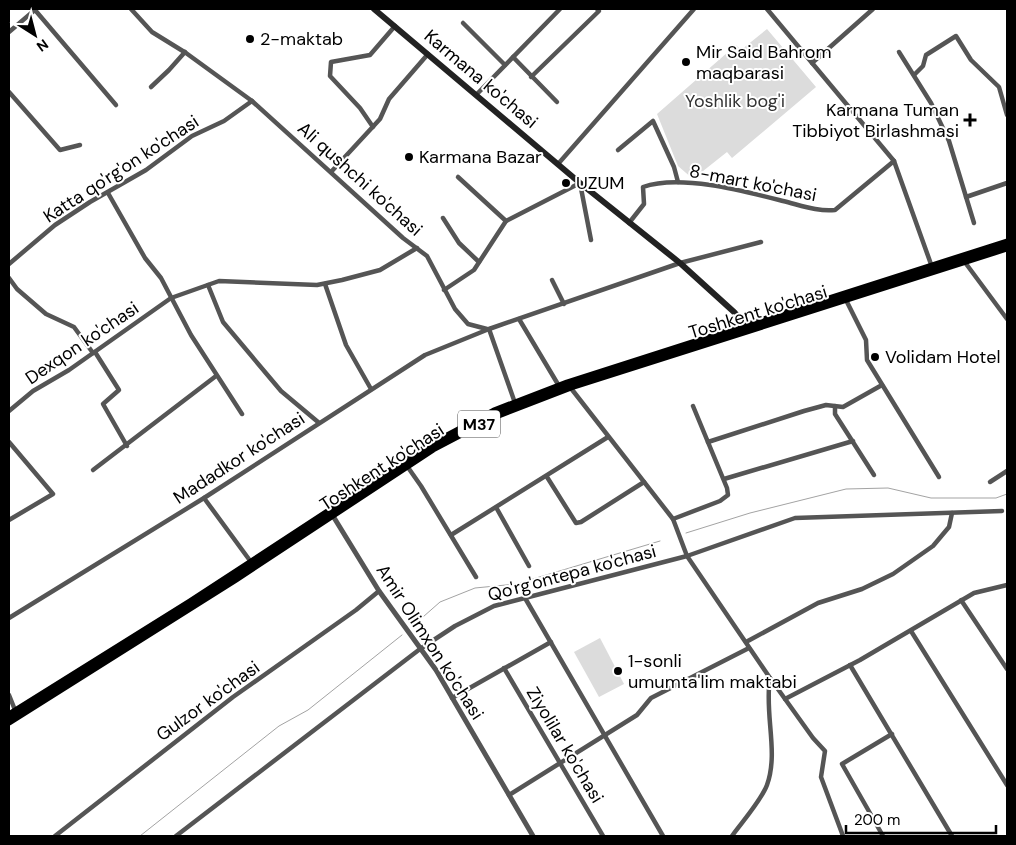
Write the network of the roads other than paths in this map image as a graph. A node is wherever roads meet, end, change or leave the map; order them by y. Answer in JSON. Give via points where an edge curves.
{"nodes":[{"id":1,"x":36,"y":9,"type":"edge"},
{"id":2,"x":131,"y":9,"type":"edge"},
{"id":3,"x":374,"y":9,"type":"edge"},
{"id":4,"x":560,"y":9,"type":"edge"},
{"id":5,"x":597,"y":9,"type":"edge"},
{"id":6,"x":694,"y":9,"type":"edge"},
{"id":7,"x":766,"y":9,"type":"edge"},
{"id":8,"x":873,"y":9,"type":"edge"},
{"id":9,"x":463,"y":23,"type":"dead end"},
{"id":10,"x":395,"y":26,"type":"junction"},
{"id":11,"x":9,"y":32,"type":"edge"},
{"id":12,"x":185,"y":52,"type":"junction"},
{"id":13,"x":899,"y":52,"type":"dead end"},
{"id":14,"x":428,"y":54,"type":"junction"},
{"id":15,"x":513,"y":57,"type":"junction"},
{"id":16,"x":812,"y":62,"type":"junction"},
{"id":17,"x":505,"y":65,"type":"junction"},
{"id":18,"x":914,"y":75,"type":"junction"},
{"id":19,"x":531,"y":77,"type":"junction"},
{"id":20,"x":151,"y":87,"type":"dead end"},
{"id":21,"x":9,"y":92,"type":"edge"},
{"id":22,"x":477,"y":94,"type":"junction"},
{"id":23,"x":252,"y":101,"type":"junction"},
{"id":24,"x":557,"y":102,"type":"dead end"},
{"id":25,"x":116,"y":105,"type":"dead end"},
{"id":26,"x":1007,"y":115,"type":"edge"},
{"id":27,"x":373,"y":127,"type":"junction"},
{"id":28,"x":80,"y":145,"type":"dead end"},
{"id":29,"x":618,"y":150,"type":"dead end"},
{"id":30,"x":894,"y":161,"type":"junction"},
{"id":31,"x":558,"y":164,"type":"junction"},
{"id":32,"x":331,"y":172,"type":"junction"},
{"id":33,"x":458,"y":177,"type":"dead end"},
{"id":34,"x":678,"y":182,"type":"junction"},
{"id":35,"x":580,"y":183,"type":"junction"},
{"id":36,"x":1007,"y":183,"type":"edge"},
{"id":37,"x":108,"y":193,"type":"junction"},
{"id":38,"x":966,"y":197,"type":"junction"},
{"id":39,"x":443,"y":218,"type":"dead end"},
{"id":40,"x":506,"y":221,"type":"junction"},
{"id":41,"x":630,"y":223,"type":"junction"},
{"id":42,"x":974,"y":224,"type":"dead end"},
{"id":43,"x":591,"y":240,"type":"dead end"},
{"id":44,"x":761,"y":242,"type":"dead end"},
{"id":45,"x":1007,"y":242,"type":"edge"},
{"id":46,"x":416,"y":248,"type":"junction"},
{"id":47,"x":1007,"y":248,"type":"edge"},
{"id":48,"x":963,"y":260,"type":"junction"},
{"id":49,"x":479,"y":262,"type":"junction"},
{"id":50,"x":680,"y":263,"type":"junction"},
{"id":51,"x":9,"y":264,"type":"edge"},
{"id":52,"x":933,"y":270,"type":"junction"},
{"id":53,"x":9,"y":278,"type":"edge"},
{"id":54,"x":552,"y":280,"type":"dead end"},
{"id":55,"x":325,"y":284,"type":"junction"},
{"id":56,"x":208,"y":285,"type":"junction"},
{"id":57,"x":444,"y":290,"type":"junction"},
{"id":58,"x":171,"y":298,"type":"junction"},
{"id":59,"x":846,"y":300,"type":"junction"},
{"id":60,"x":564,"y":304,"type":"junction"},
{"id":61,"x":519,"y":319,"type":"junction"},
{"id":62,"x":1007,"y":320,"type":"edge"},
{"id":63,"x":747,"y":328,"type":"junction"},
{"id":64,"x":488,"y":329,"type":"junction"},
{"id":65,"x":94,"y":352,"type":"junction"},
{"id":66,"x":216,"y":376,"type":"junction"},
{"id":67,"x":569,"y":385,"type":"junction"},
{"id":68,"x":882,"y":385,"type":"junction"},
{"id":69,"x":559,"y":386,"type":"junction"},
{"id":70,"x":371,"y":389,"type":"junction"},
{"id":71,"x":516,"y":404,"type":"junction"},
{"id":72,"x":693,"y":406,"type":"dead end"},
{"id":73,"x":835,"y":406,"type":"junction"},
{"id":74,"x":9,"y":411,"type":"edge"},
{"id":75,"x":242,"y":414,"type":"dead end"},
{"id":76,"x":318,"y":422,"type":"junction"},
{"id":77,"x":608,"y":437,"type":"junction"},
{"id":78,"x":854,"y":441,"type":"junction"},
{"id":79,"x":9,"y":442,"type":"edge"},
{"id":80,"x":708,"y":442,"type":"junction"},
{"id":81,"x":127,"y":446,"type":"junction"},
{"id":82,"x":407,"y":466,"type":"junction"},
{"id":83,"x":93,"y":470,"type":"dead end"},
{"id":84,"x":1007,"y":472,"type":"edge"},
{"id":85,"x":874,"y":474,"type":"dead end"},
{"id":86,"x":547,"y":477,"type":"junction"},
{"id":87,"x":939,"y":477,"type":"dead end"},
{"id":88,"x":724,"y":480,"type":"junction"},
{"id":89,"x":644,"y":482,"type":"junction"},
{"id":90,"x":990,"y":482,"type":"dead end"},
{"id":91,"x":204,"y":498,"type":"junction"},
{"id":92,"x":497,"y":509,"type":"junction"},
{"id":93,"x":1002,"y":510,"type":"dead end"},
{"id":94,"x":332,"y":513,"type":"junction"},
{"id":95,"x":952,"y":513,"type":"junction"},
{"id":96,"x":673,"y":519,"type":"junction"},
{"id":97,"x":9,"y":520,"type":"edge"},
{"id":98,"x":451,"y":535,"type":"junction"},
{"id":99,"x":687,"y":556,"type":"junction"},
{"id":100,"x":251,"y":562,"type":"junction"},
{"id":101,"x":529,"y":566,"type":"dead end"},
{"id":102,"x":476,"y":577,"type":"dead end"},
{"id":103,"x":1007,"y":585,"type":"edge"},
{"id":104,"x":379,"y":591,"type":"junction"},
{"id":105,"x":525,"y":598,"type":"junction"},
{"id":106,"x":961,"y":600,"type":"junction"},
{"id":107,"x":9,"y":618,"type":"edge"},
{"id":108,"x":911,"y":631,"type":"junction"},
{"id":109,"x":551,"y":642,"type":"junction"},
{"id":110,"x":746,"y":642,"type":"junction"},
{"id":111,"x":749,"y":648,"type":"junction"},
{"id":112,"x":420,"y":649,"type":"junction"},
{"id":113,"x":850,"y":665,"type":"junction"},
{"id":114,"x":504,"y":668,"type":"junction"},
{"id":115,"x":1007,"y":669,"type":"edge"},
{"id":116,"x":770,"y":678,"type":"junction"},
{"id":117,"x":9,"y":695,"type":"edge"},
{"id":118,"x":452,"y":698,"type":"junction"},
{"id":119,"x":785,"y":699,"type":"junction"},
{"id":120,"x":12,"y":712,"type":"edge"},
{"id":121,"x":9,"y":722,"type":"edge"},
{"id":122,"x":892,"y":734,"type":"junction"},
{"id":123,"x":604,"y":736,"type":"junction"},
{"id":124,"x":562,"y":764,"type":"junction"},
{"id":125,"x":1007,"y":785,"type":"edge"},
{"id":126,"x":509,"y":795,"type":"junction"},
{"id":127,"x":55,"y":836,"type":"edge"},
{"id":128,"x":176,"y":836,"type":"edge"},
{"id":129,"x":533,"y":836,"type":"edge"},
{"id":130,"x":603,"y":836,"type":"edge"},
{"id":131,"x":663,"y":836,"type":"edge"},
{"id":132,"x":732,"y":836,"type":"edge"},
{"id":133,"x":843,"y":836,"type":"edge"},
{"id":134,"x":883,"y":836,"type":"edge"},
{"id":135,"x":952,"y":836,"type":"edge"}],
"edges":[{"from":1,"to":11,"type":"street"},
{"from":1,"to":25,"type":"street"},
{"from":2,"to":12,"type":"street","name":"Ali qushchi ko'chasi","via":[[152,32]]},
{"from":3,"to":10,"type":"main road","name":"Karmana ko'chasi"},
{"from":4,"to":15,"type":"street"},
{"from":5,"to":19,"type":"street","via":[[599,11]]},
{"from":6,"to":31,"type":"street"},
{"from":7,"to":16,"type":"street"},
{"from":8,"to":16,"type":"street"},
{"from":9,"to":17,"type":"street"},
{"from":10,"to":14,"type":"main road","name":"Karmana ko'chasi"},
{"from":10,"to":27,"type":"street","via":[[370,54],[332,62],[330,76]]},
{"from":12,"to":20,"type":"street"},
{"from":12,"to":23,"type":"street","name":"Ali qushchi ko'chasi"},
{"from":13,"to":18,"type":"street"},
{"from":14,"to":22,"type":"main road","name":"Karmana ko'chasi"},
{"from":14,"to":27,"type":"street","via":[[389,99]]},
{"from":15,"to":17,"type":"street"},
{"from":15,"to":19,"type":"street"},
{"from":16,"to":30,"type":"street"},
{"from":17,"to":22,"type":"street"},
{"from":18,"to":26,"type":"street","via":[[924,66],[926,55],[956,36],[971,60],[998,87]]},
{"from":18,"to":38,"type":"street","via":[[950,141]]},
{"from":19,"to":24,"type":"street"},
{"from":21,"to":28,"type":"street","via":[[60,150]]},
{"from":22,"to":31,"type":"main road","name":"Karmana ko'chasi"},
{"from":23,"to":32,"type":"street","name":"Ali qushchi ko'chasi"},
{"from":23,"to":37,"type":"street","name":"Katta qo'rg'on ko'chasi","via":[[224,121],[192,136]]},
{"from":27,"to":32,"type":"street"},
{"from":29,"to":34,"type":"street","name":"8-mart ko'chasi","via":[[653,121]]},
{"from":30,"to":34,"type":"street","name":"8-mart ko'chasi","via":[[835,210],[825,212],[764,196]]},
{"from":30,"to":52,"type":"street"},
{"from":31,"to":35,"type":"main road","name":"Karmana ko'chasi"},
{"from":32,"to":46,"type":"street","name":"Ali qushchi ko'chasi"},
{"from":33,"to":40,"type":"street"},
{"from":34,"to":41,"type":"street","name":"8-mart ko'chasi","via":[[646,186],[642,190],[644,204]]},
{"from":35,"to":40,"type":"street"},
{"from":35,"to":41,"type":"main road","name":"Karmana ko'chasi"},
{"from":35,"to":43,"type":"street"},
{"from":36,"to":38,"type":"street"},
{"from":37,"to":51,"type":"street","name":"Katta qo'rg'on ko'chasi","via":[[55,225]]},
{"from":37,"to":58,"type":"street"},
{"from":38,"to":42,"type":"street"},
{"from":39,"to":49,"type":"street","via":[[459,243]]},
{"from":40,"to":49,"type":"street"},
{"from":41,"to":50,"type":"main road","name":"Karmana ko'chasi"},
{"from":44,"to":50,"type":"street","name":"Madadkor ko'chasi"},
{"from":45,"to":48,"type":"highway","name":"Toshkent ko'chasi","number":"M37"},
{"from":46,"to":55,"type":"street","name":"Dexqon ko'chasi","via":[[380,270]]},
{"from":46,"to":57,"type":"street","name":"Ali qushchi ko'chasi","via":[[426,256]]},
{"from":47,"to":48,"type":"highway","name":"Toshkent ko'chasi","number":"M37"},
{"from":48,"to":52,"type":"highway","name":"Toshkent ko'chasi","number":"M37"},
{"from":48,"to":62,"type":"street"},
{"from":49,"to":57,"type":"street","via":[[463,279]]},
{"from":50,"to":60,"type":"street","name":"Madadkor ko'chasi"},
{"from":50,"to":63,"type":"main road","name":"Karmana ko'chasi"},
{"from":52,"to":59,"type":"highway","name":"Toshkent ko'chasi","number":"M37"},
{"from":52,"to":63,"type":"highway","name":"Toshkent ko'chasi","number":"M37"},
{"from":53,"to":65,"type":"street","via":[[46,314],[74,327]]},
{"from":54,"to":60,"type":"street"},
{"from":55,"to":56,"type":"street","name":"Dexqon ko'chasi","via":[[219,281]]},
{"from":55,"to":70,"type":"street","via":[[346,345]]},
{"from":56,"to":58,"type":"street","name":"Dexqon ko'chasi"},
{"from":56,"to":76,"type":"street","via":[[222,322],[281,391]]},
{"from":57,"to":64,"type":"street","name":"Ali qushchi ko'chasi","via":[[468,324]]},
{"from":58,"to":65,"type":"street","name":"Dexqon ko'chasi"},
{"from":58,"to":66,"type":"street"},
{"from":59,"to":63,"type":"highway","name":"Toshkent ko'chasi","number":"M37"},
{"from":59,"to":68,"type":"street","via":[[866,340],[867,360]]},
{"from":60,"to":61,"type":"street","name":"Madadkor ko'chasi"},
{"from":61,"to":64,"type":"street","name":"Madadkor ko'chasi"},
{"from":61,"to":69,"type":"street"},
{"from":63,"to":67,"type":"highway","name":"Toshkent ko'chasi","number":"M37"},
{"from":64,"to":70,"type":"street","name":"Madadkor ko'chasi","via":[[425,355]]},
{"from":64,"to":71,"type":"street"},
{"from":65,"to":74,"type":"street","name":"Dexqon ko'chasi","via":[[33,391]]},
{"from":65,"to":81,"type":"street","via":[[119,390],[103,404]]},
{"from":66,"to":75,"type":"street"},
{"from":66,"to":81,"type":"street"},
{"from":67,"to":69,"type":"highway","name":"Toshkent ko'chasi","number":"M37"},
{"from":67,"to":71,"type":"highway","name":"Toshkent ko'chasi","number":"M37"},
{"from":67,"to":77,"type":"street"},
{"from":68,"to":73,"type":"street","via":[[843,407]]},
{"from":68,"to":87,"type":"street"},
{"from":69,"to":71,"type":"highway","name":"Toshkent ko'chasi","number":"M37"},
{"from":70,"to":76,"type":"street","name":"Madadkor ko'chasi"},
{"from":71,"to":82,"type":"highway","name":"Toshkent ko'chasi","number":"M37"},
{"from":71,"to":94,"type":"highway","name":"Toshkent ko'chasi","number":"M37","via":[[473,421],[430,445]]},
{"from":72,"to":80,"type":"street"},
{"from":73,"to":78,"type":"street","via":[[835,414]]},
{"from":73,"to":80,"type":"street","via":[[804,410]]},
{"from":76,"to":91,"type":"street","name":"Madadkor ko'chasi"},
{"from":77,"to":86,"type":"street"},
{"from":77,"to":89,"type":"street"},
{"from":78,"to":85,"type":"street"},
{"from":78,"to":88,"type":"street"},
{"from":79,"to":97,"type":"street","via":[[53,494]]},
{"from":80,"to":88,"type":"street"},
{"from":81,"to":83,"type":"street"},
{"from":82,"to":94,"type":"highway","name":"Toshkent ko'chasi","number":"M37"},
{"from":82,"to":98,"type":"street"},
{"from":84,"to":90,"type":"street"},
{"from":86,"to":89,"type":"street","via":[[576,523]]},
{"from":86,"to":92,"type":"street"},
{"from":88,"to":96,"type":"street","via":[[728,495]]},
{"from":89,"to":96,"type":"street"},
{"from":91,"to":100,"type":"street"},
{"from":91,"to":107,"type":"street","name":"Madadkor ko'chasi"},
{"from":92,"to":98,"type":"street"},
{"from":92,"to":101,"type":"street"},
{"from":93,"to":95,"type":"street","name":"Qo'rg'ontepa ko'chasi"},
{"from":94,"to":100,"type":"highway","name":"Toshkent ko'chasi","number":"M37"},
{"from":94,"to":104,"type":"street","name":"Amir Olimxon ko'chasi"},
{"from":94,"to":121,"type":"highway","name":"Toshkent ko'chasi","number":"M37"},
{"from":95,"to":99,"type":"street","name":"Qo'rg'ontepa ko'chasi","via":[[795,518]]},
{"from":95,"to":110,"type":"street","via":[[948,527],[933,546],[893,574],[862,589],[818,603]]},
{"from":96,"to":99,"type":"street"},
{"from":98,"to":102,"type":"street"},
{"from":99,"to":105,"type":"street","name":"Qo'rg'ontepa ko'chasi"},
{"from":99,"to":110,"type":"street"},
{"from":100,"to":120,"type":"highway","name":"Toshkent ko'chasi","number":"M37"},
{"from":103,"to":106,"type":"street","via":[[974,593]]},
{"from":104,"to":112,"type":"street","name":"Amir Olimxon ko'chasi"},
{"from":104,"to":127,"type":"street","name":"Gulzor ko'chasi","via":[[233,697]]},
{"from":105,"to":109,"type":"street"},
{"from":105,"to":112,"type":"street","name":"Qo'rg'ontepa ko'chasi","via":[[494,606]]},
{"from":106,"to":108,"type":"street"},
{"from":106,"to":115,"type":"street"},
{"from":108,"to":113,"type":"street"},
{"from":108,"to":125,"type":"street"},
{"from":109,"to":114,"type":"street"},
{"from":109,"to":123,"type":"street"},
{"from":110,"to":111,"type":"street"},
{"from":111,"to":116,"type":"street"},
{"from":111,"to":123,"type":"street","via":[[651,698],[637,714]]},
{"from":112,"to":118,"type":"street","name":"Amir Olimxon ko'chasi"},
{"from":112,"to":128,"type":"street","name":"Qo'rg'ontepa ko'chasi"},
{"from":113,"to":119,"type":"street"},
{"from":113,"to":122,"type":"street"},
{"from":114,"to":118,"type":"street"},
{"from":114,"to":124,"type":"street","name":"Ziyolilar ko'chasi"},
{"from":116,"to":119,"type":"street"},
{"from":116,"to":132,"type":"street","via":[[767,693],[771,766],[766,787]]},
{"from":117,"to":120,"type":"street"},
{"from":118,"to":126,"type":"street","name":"Amir Olimxon ko'chasi"},
{"from":119,"to":133,"type":"street","via":[[825,751],[821,777]]},
{"from":122,"to":134,"type":"street","via":[[842,764]]},
{"from":122,"to":135,"type":"street"},
{"from":123,"to":124,"type":"street"},
{"from":123,"to":131,"type":"street"},
{"from":124,"to":126,"type":"street"},
{"from":124,"to":130,"type":"street","name":"Ziyolilar ko'chasi"},
{"from":126,"to":129,"type":"street","name":"Amir Olimxon ko'chasi"}]}
